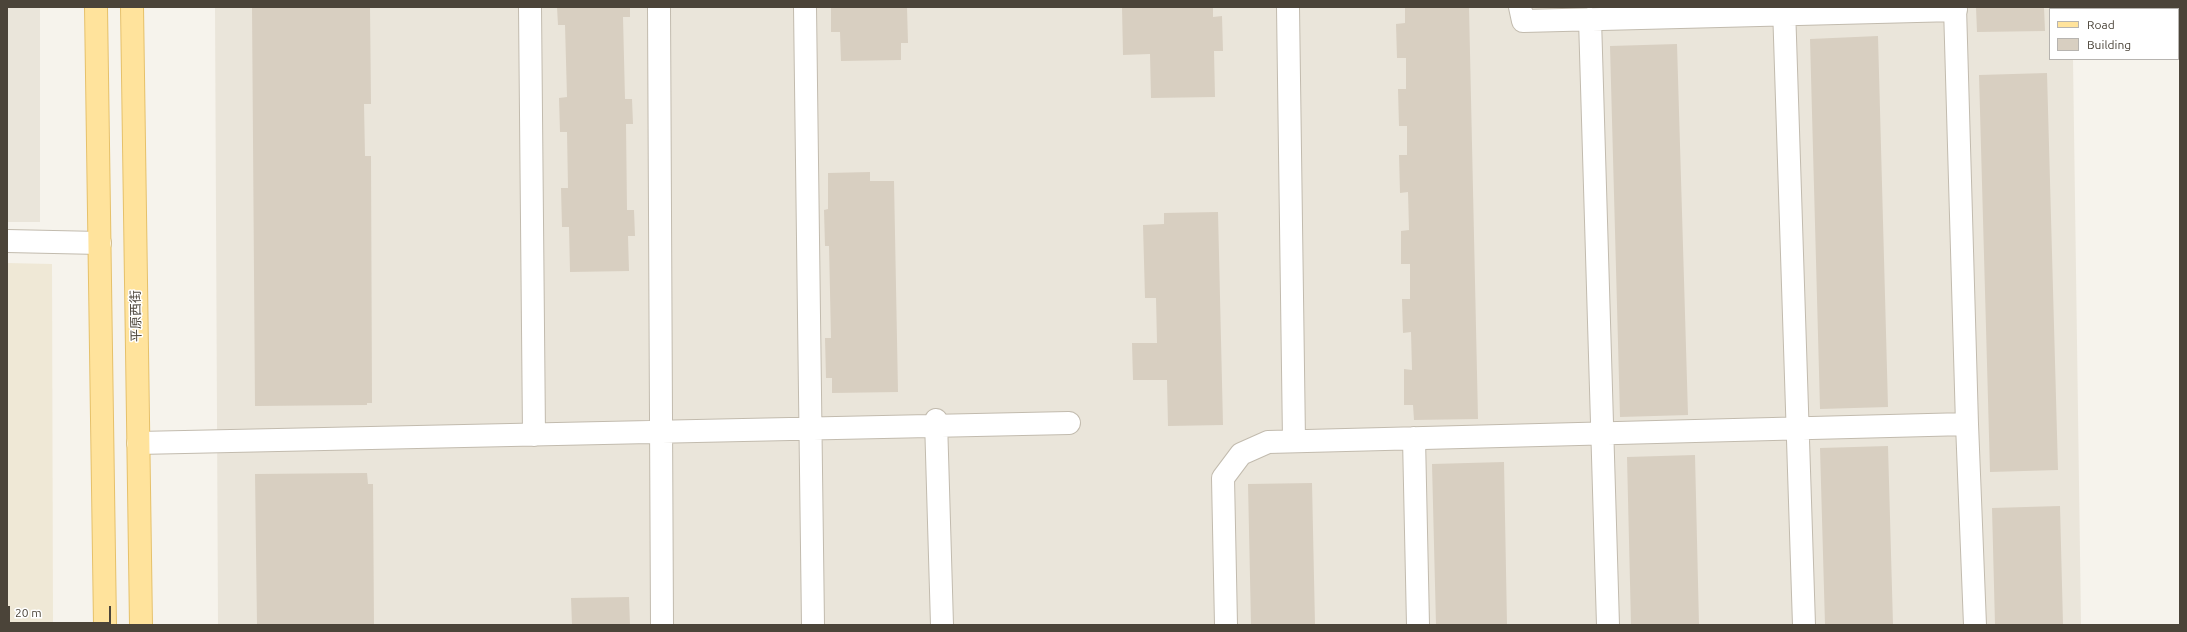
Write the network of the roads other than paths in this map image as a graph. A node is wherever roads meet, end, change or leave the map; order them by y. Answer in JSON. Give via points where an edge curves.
{"nodes":[{"id":1,"x":96,"y":7,"type":"edge"},
{"id":2,"x":132,"y":7,"type":"edge"},
{"id":3,"x":530,"y":7,"type":"edge"},
{"id":4,"x":659,"y":7,"type":"edge"},
{"id":5,"x":805,"y":7,"type":"edge"},
{"id":6,"x":1288,"y":7,"type":"edge"},
{"id":7,"x":1520,"y":7,"type":"edge"},
{"id":8,"x":1955,"y":8,"type":"edge"},
{"id":9,"x":1784,"y":11,"type":"edge"},
{"id":10,"x":1590,"y":19,"type":"junction"},
{"id":11,"x":7,"y":241,"type":"edge"},
{"id":12,"x":100,"y":243,"type":"junction"},
{"id":13,"x":936,"y":423,"type":"junction"},
{"id":14,"x":1069,"y":423,"type":"dead end"},
{"id":15,"x":1967,"y":424,"type":"junction"},
{"id":16,"x":811,"y":429,"type":"junction"},
{"id":17,"x":1798,"y":429,"type":"junction"},
{"id":18,"x":661,"y":432,"type":"junction"},
{"id":19,"x":1602,"y":433,"type":"junction"},
{"id":20,"x":534,"y":435,"type":"junction"},
{"id":21,"x":1414,"y":438,"type":"junction"},
{"id":22,"x":1294,"y":441,"type":"junction"},
{"id":23,"x":138,"y":443,"type":"junction"},
{"id":24,"x":105,"y":625,"type":"edge"},
{"id":25,"x":141,"y":625,"type":"edge"},
{"id":26,"x":662,"y":625,"type":"edge"},
{"id":27,"x":813,"y":625,"type":"edge"},
{"id":28,"x":942,"y":625,"type":"edge"},
{"id":29,"x":1226,"y":625,"type":"edge"},
{"id":30,"x":1418,"y":625,"type":"edge"},
{"id":31,"x":1608,"y":625,"type":"edge"},
{"id":32,"x":1804,"y":625,"type":"edge"},
{"id":33,"x":1976,"y":625,"type":"edge"}],
"edges":[{"from":1,"to":12,"type":"main road"},
{"from":2,"to":23,"type":"main road","name":"平原西街"},
{"from":3,"to":20,"type":"street"},
{"from":4,"to":18,"type":"street"},
{"from":5,"to":16,"type":"street"},
{"from":6,"to":22,"type":"street"},
{"from":7,"to":10,"type":"street","via":[[1523,21]]},
{"from":8,"to":9,"type":"street"},
{"from":8,"to":15,"type":"street"},
{"from":9,"to":10,"type":"street"},
{"from":9,"to":17,"type":"street"},
{"from":10,"to":19,"type":"street"},
{"from":11,"to":12,"type":"street"},
{"from":12,"to":24,"type":"main road"},
{"from":13,"to":14,"type":"street"},
{"from":13,"to":16,"type":"street"},
{"from":13,"to":28,"type":"street"},
{"from":15,"to":17,"type":"street"},
{"from":15,"to":33,"type":"street"},
{"from":16,"to":18,"type":"street"},
{"from":16,"to":27,"type":"street"},
{"from":17,"to":19,"type":"street"},
{"from":17,"to":32,"type":"street"},
{"from":18,"to":20,"type":"street"},
{"from":18,"to":26,"type":"street"},
{"from":19,"to":21,"type":"street"},
{"from":19,"to":31,"type":"street"},
{"from":20,"to":23,"type":"street"},
{"from":21,"to":22,"type":"street"},
{"from":21,"to":30,"type":"street"},
{"from":22,"to":29,"type":"street","via":[[1268,442],[1241,454],[1224,478]]},
{"from":23,"to":25,"type":"main road","name":"平原西街"}]}
